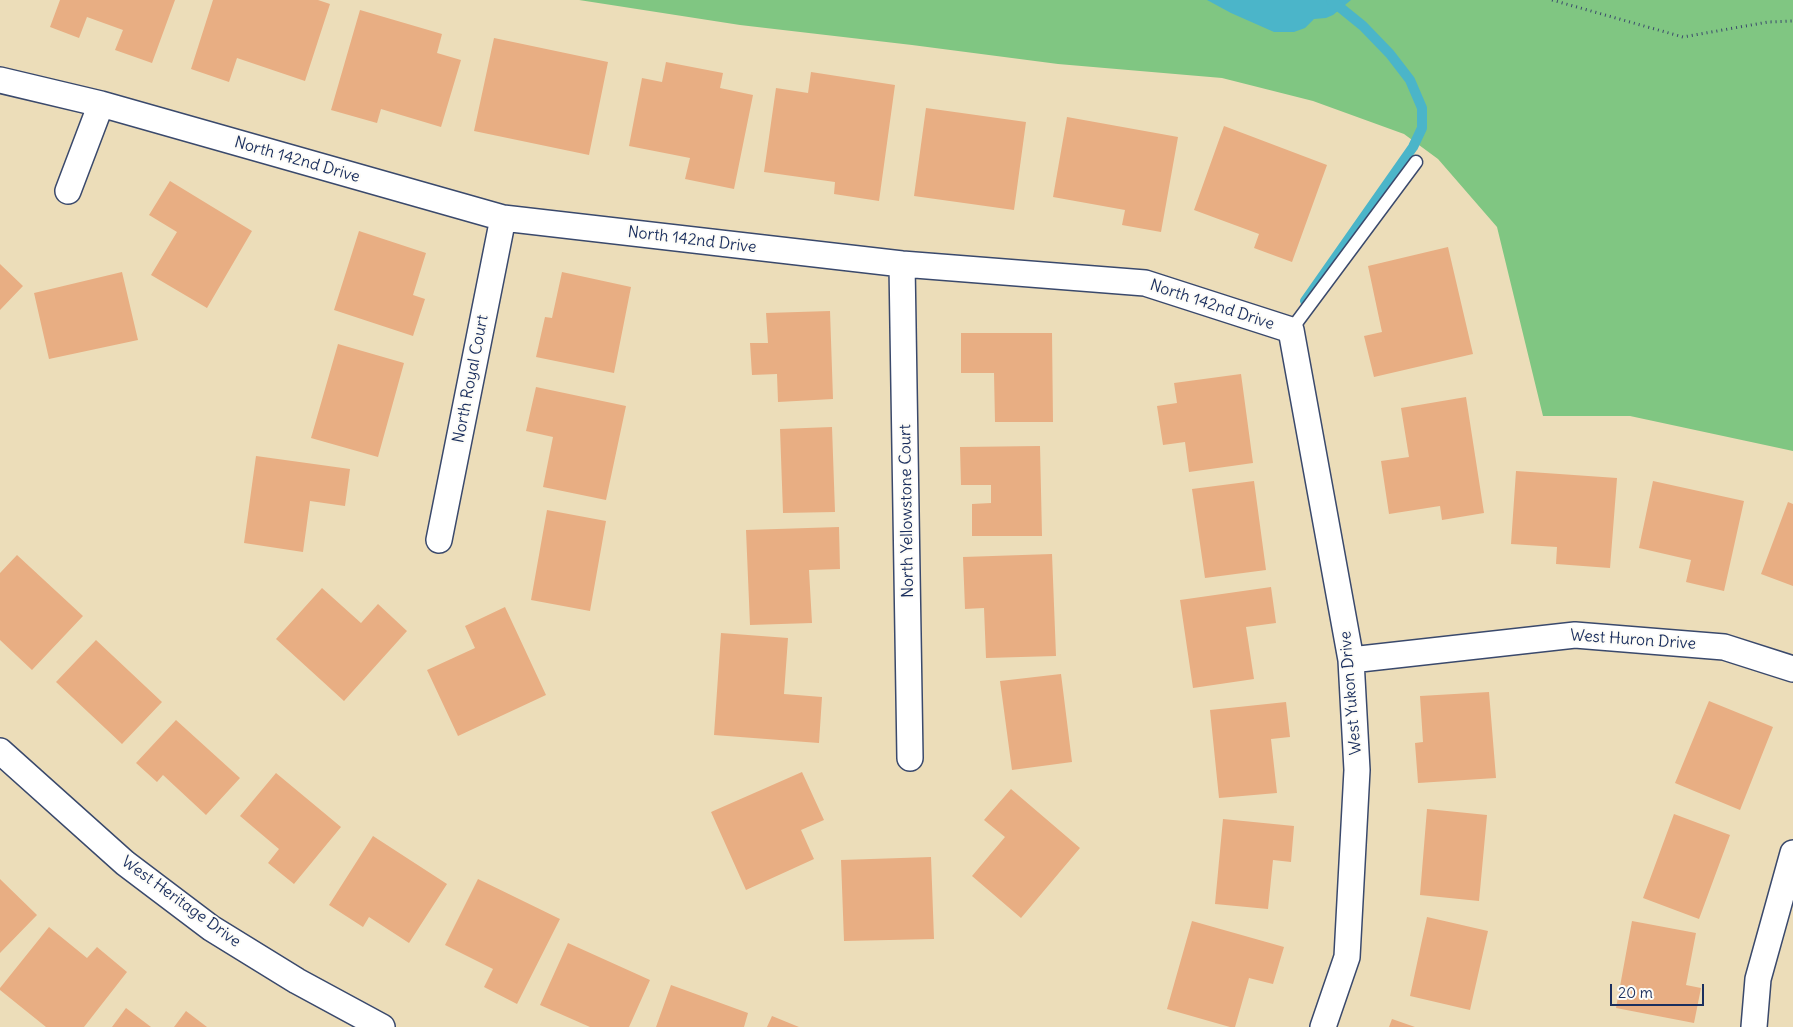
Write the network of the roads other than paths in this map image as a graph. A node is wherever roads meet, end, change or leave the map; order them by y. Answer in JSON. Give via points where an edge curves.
{"nodes":[{"id":1,"x":0,"y":80,"type":"edge"},
{"id":2,"x":101,"y":104,"type":"junction"},
{"id":3,"x":1416,"y":162,"type":"dead end"},
{"id":4,"x":68,"y":191,"type":"dead end"},
{"id":5,"x":503,"y":218,"type":"junction"},
{"id":6,"x":902,"y":264,"type":"junction"},
{"id":7,"x":1291,"y":330,"type":"junction"},
{"id":8,"x":439,"y":540,"type":"dead end"},
{"id":9,"x":1351,"y":660,"type":"junction"},
{"id":10,"x":1793,"y":669,"type":"edge"},
{"id":11,"x":0,"y":751,"type":"edge"},
{"id":12,"x":910,"y":758,"type":"dead end"},
{"id":13,"x":1793,"y":853,"type":"edge"},
{"id":14,"x":382,"y":1027,"type":"edge"},
{"id":15,"x":1323,"y":1027,"type":"edge"},
{"id":16,"x":1754,"y":1027,"type":"edge"}],
"edges":[{"from":1,"to":2,"type":"street","name":"North 142nd Drive"},
{"from":2,"to":4,"type":"street"},
{"from":2,"to":5,"type":"street","name":"North 142nd Drive"},
{"from":3,"to":7,"type":"lane"},
{"from":5,"to":6,"type":"street","name":"North 142nd Drive"},
{"from":5,"to":8,"type":"street","name":"North Royal Court"},
{"from":6,"to":7,"type":"street","name":"North 142nd Drive","via":[[1145,283]]},
{"from":6,"to":12,"type":"street","name":"North Yellowstone Court"},
{"from":7,"to":9,"type":"street","name":"West Yukon Drive"},
{"from":9,"to":10,"type":"street","name":"West Huron Drive","via":[[1575,634],[1724,647]]},
{"from":9,"to":15,"type":"street","name":"West Yukon Drive","via":[[1357,770],[1346,958]]},
{"from":11,"to":14,"type":"street","name":"West Heritage Drive","via":[[125,863],[204,923],[298,981]]},
{"from":13,"to":16,"type":"street","via":[[1758,979]]}]}
